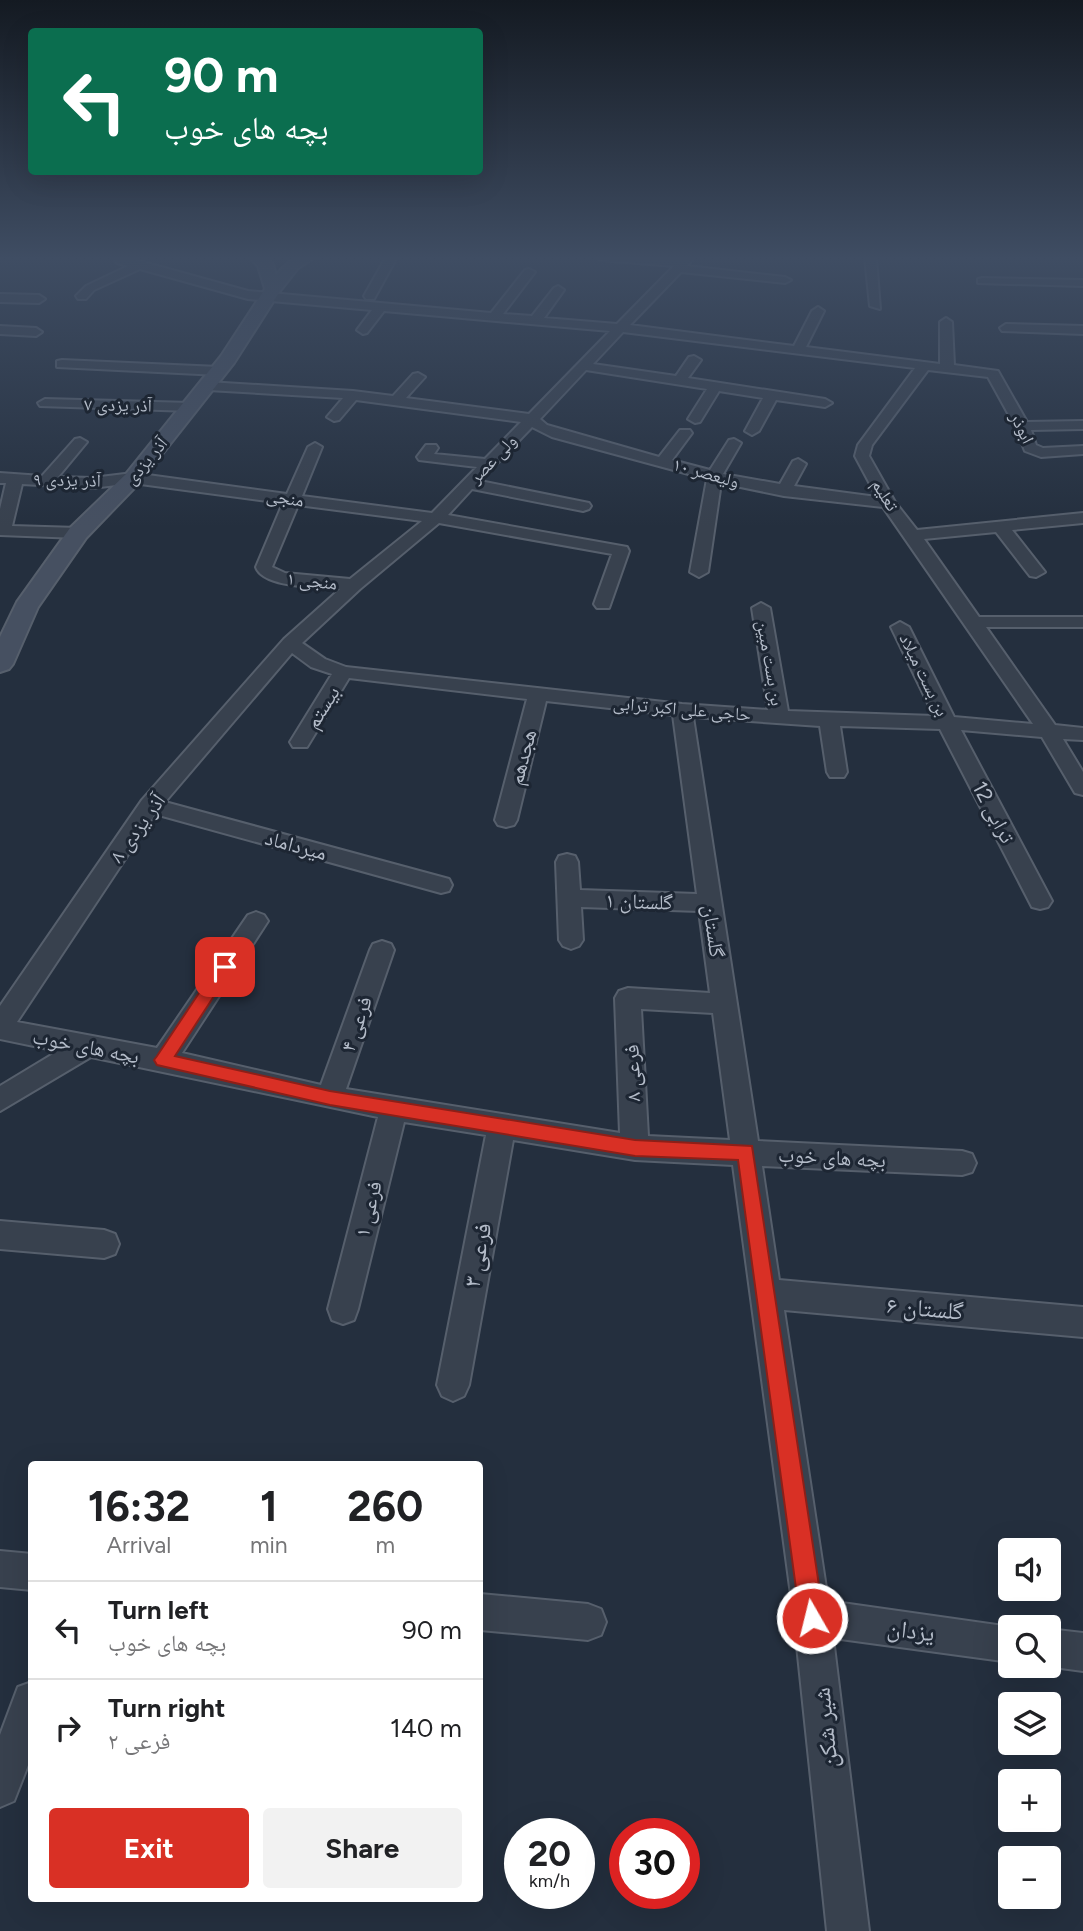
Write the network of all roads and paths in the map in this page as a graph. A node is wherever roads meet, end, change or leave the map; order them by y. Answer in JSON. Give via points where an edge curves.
{"nodes":[{"id":1,"x":235,"y":347,"type":"edge"},
{"id":2,"x":601,"y":347,"type":"edge"},
{"id":3,"x":774,"y":347,"type":"edge"},
{"id":4,"x":799,"y":347,"type":"edge"},
{"id":5,"x":947,"y":347,"type":"edge"},
{"id":6,"x":797,"y":350,"type":"junction"},
{"id":7,"x":81,"y":353,"type":"dead end"},
{"id":8,"x":694,"y":360,"type":"dead end"},
{"id":9,"x":62,"y":364,"type":"dead end"},
{"id":10,"x":583,"y":366,"type":"junction"},
{"id":11,"x":923,"y":366,"type":"junction"},
{"id":12,"x":947,"y":369,"type":"junction"},
{"id":13,"x":218,"y":372,"type":"junction"},
{"id":14,"x":418,"y":377,"type":"dead end"},
{"id":15,"x":680,"y":381,"type":"junction"},
{"id":16,"x":715,"y":387,"type":"junction"},
{"id":17,"x":353,"y":395,"type":"junction"},
{"id":18,"x":771,"y":395,"type":"junction"},
{"id":19,"x":396,"y":401,"type":"junction"},
{"id":20,"x":45,"y":403,"type":"dead end"},
{"id":21,"x":825,"y":403,"type":"dead end"},
{"id":22,"x":191,"y":407,"type":"junction"},
{"id":23,"x":459,"y":409,"type":"junction"},
{"id":24,"x":334,"y":417,"type":"dead end"},
{"id":25,"x":533,"y":419,"type":"junction"},
{"id":26,"x":695,"y":419,"type":"dead end"},
{"id":27,"x":1082,"y":420,"type":"edge"},
{"id":28,"x":446,"y":425,"type":"dead end"},
{"id":29,"x":1023,"y":426,"type":"junction"},
{"id":30,"x":752,"y":431,"type":"dead end"},
{"id":31,"x":685,"y":433,"type":"dead end"},
{"id":32,"x":80,"y":442,"type":"dead end"},
{"id":33,"x":734,"y":443,"type":"dead end"},
{"id":34,"x":315,"y":447,"type":"dead end"},
{"id":35,"x":430,"y":448,"type":"dead end"},
{"id":36,"x":1083,"y":450,"type":"edge"},
{"id":37,"x":663,"y":461,"type":"junction"},
{"id":38,"x":489,"y":464,"type":"junction"},
{"id":39,"x":799,"y":464,"type":"dead end"},
{"id":40,"x":715,"y":475,"type":"junction"},
{"id":41,"x":133,"y":478,"type":"junction"},
{"id":42,"x":8,"y":479,"type":"edge"},
{"id":43,"x":45,"y":482,"type":"junction"},
{"id":44,"x":470,"y":484,"type":"junction"},
{"id":45,"x":784,"y":491,"type":"junction"},
{"id":46,"x":292,"y":499,"type":"junction"},
{"id":47,"x":888,"y":503,"type":"junction"},
{"id":48,"x":583,"y":506,"type":"dead end"},
{"id":49,"x":436,"y":518,"type":"junction"},
{"id":50,"x":1083,"y":518,"type":"edge"},
{"id":51,"x":1000,"y":526,"type":"junction"},
{"id":52,"x":2,"y":530,"type":"edge"},
{"id":53,"x":78,"y":533,"type":"junction"},
{"id":54,"x":913,"y":535,"type":"junction"},
{"id":55,"x":699,"y":572,"type":"dead end"},
{"id":56,"x":1036,"y":572,"type":"dead end"},
{"id":57,"x":354,"y":586,"type":"junction"},
{"id":58,"x":604,"y":604,"type":"dead end"},
{"id":59,"x":761,"y":608,"type":"dead end"},
{"id":60,"x":973,"y":622,"type":"junction"},
{"id":61,"x":1083,"y":622,"type":"edge"},
{"id":62,"x":900,"y":627,"type":"dead end"},
{"id":63,"x":291,"y":643,"type":"junction"},
{"id":64,"x":0,"y":664,"type":"edge"},
{"id":65,"x":343,"y":673,"type":"junction"},
{"id":66,"x":538,"y":695,"type":"junction"},
{"id":67,"x":682,"y":710,"type":"junction"},
{"id":68,"x":779,"y":717,"type":"junction"},
{"id":69,"x":829,"y":720,"type":"junction"},
{"id":70,"x":947,"y":723,"type":"junction"},
{"id":71,"x":1050,"y":733,"type":"junction"},
{"id":72,"x":1083,"y":734,"type":"edge"},
{"id":73,"x":300,"y":742,"type":"dead end"},
{"id":74,"x":837,"y":772,"type":"dead end"},
{"id":75,"x":1082,"y":788,"type":"edge"},
{"id":76,"x":150,"y":805,"type":"junction"},
{"id":77,"x":506,"y":820,"type":"dead end"},
{"id":78,"x":567,"y":862,"type":"dead end"},
{"id":79,"x":441,"y":885,"type":"dead end"},
{"id":80,"x":569,"y":898,"type":"junction"},
{"id":81,"x":1040,"y":901,"type":"dead end"},
{"id":82,"x":710,"y":903,"type":"junction"},
{"id":83,"x":256,"y":921,"type":"dead end"},
{"id":84,"x":570,"y":940,"type":"dead end"},
{"id":85,"x":382,"y":950,"type":"dead end"},
{"id":86,"x":725,"y":1004,"type":"junction"},
{"id":87,"x":0,"y":1027,"type":"edge"},
{"id":88,"x":88,"y":1046,"type":"junction"},
{"id":89,"x":163,"y":1060,"type":"junction"},
{"id":90,"x":330,"y":1098,"type":"junction"},
{"id":91,"x":0,"y":1100,"type":"edge"},
{"id":92,"x":394,"y":1108,"type":"junction"},
{"id":93,"x":502,"y":1126,"type":"junction"},
{"id":94,"x":635,"y":1148,"type":"junction"},
{"id":95,"x":746,"y":1152,"type":"junction"},
{"id":96,"x":962,"y":1163,"type":"dead end"},
{"id":97,"x":0,"y":1235,"type":"edge"},
{"id":98,"x":104,"y":1244,"type":"dead end"},
{"id":99,"x":766,"y":1294,"type":"junction"},
{"id":100,"x":343,"y":1309,"type":"dead end"},
{"id":101,"x":1083,"y":1322,"type":"edge"},
{"id":102,"x":453,"y":1385,"type":"dead end"},
{"id":103,"x":0,"y":1569,"type":"edge"},
{"id":104,"x":28,"y":1572,"type":"edge"},
{"id":105,"x":483,"y":1612,"type":"edge"},
{"id":106,"x":812,"y":1618,"type":"junction"},
{"id":107,"x":588,"y":1622,"type":"dead end"},
{"id":108,"x":998,"y":1641,"type":"edge"},
{"id":109,"x":1061,"y":1649,"type":"edge"},
{"id":110,"x":1083,"y":1652,"type":"edge"},
{"id":111,"x":28,"y":1712,"type":"edge"},
{"id":112,"x":0,"y":1787,"type":"edge"},
{"id":113,"x":848,"y":1931,"type":"edge"}],
"edges":[{"from":1,"to":13,"type":"street","name":"آذر یزدی"},
{"from":2,"to":10,"type":"street","name":"ولی عصر"},
{"from":3,"to":6,"type":"street","name":"ابوذر"},
{"from":4,"to":6,"type":"street"},
{"from":5,"to":12,"type":"street"},
{"from":6,"to":11,"type":"street","name":"ابوذر"},
{"from":7,"to":13,"type":"street"},
{"from":8,"to":15,"type":"street"},
{"from":9,"to":13,"type":"street"},
{"from":10,"to":15,"type":"street"},
{"from":10,"to":25,"type":"street","name":"ولی عصر"},
{"from":11,"to":12,"type":"street","name":"ابوذر"},
{"from":11,"to":47,"type":"street","name":"تعلیم","via":[[862,450]]},
{"from":12,"to":29,"type":"street","name":"ابوذر","via":[[993,374]]},
{"from":13,"to":17,"type":"street"},
{"from":13,"to":22,"type":"street","name":"آذر یزدی"},
{"from":14,"to":19,"type":"street"},
{"from":15,"to":16,"type":"street"},
{"from":16,"to":18,"type":"street"},
{"from":16,"to":26,"type":"street"},
{"from":17,"to":19,"type":"street"},
{"from":17,"to":24,"type":"street"},
{"from":18,"to":21,"type":"street"},
{"from":18,"to":30,"type":"street"},
{"from":19,"to":23,"type":"street"},
{"from":20,"to":22,"type":"street","name":"آذر یزدی ۷"},
{"from":22,"to":41,"type":"street","name":"آذر یزدی"},
{"from":23,"to":25,"type":"street"},
{"from":23,"to":28,"type":"street"},
{"from":25,"to":37,"type":"street","name":"۱۰ ولیعصر","via":[[557,434]]},
{"from":25,"to":38,"type":"street","name":"ولی عصر"},
{"from":27,"to":29,"type":"street"},
{"from":29,"to":36,"type":"street","name":"ابوذر","via":[[1034,451]]},
{"from":31,"to":37,"type":"street"},
{"from":32,"to":43,"type":"street"},
{"from":33,"to":40,"type":"street"},
{"from":34,"to":46,"type":"street"},
{"from":35,"to":38,"type":"street","via":[[424,457]]},
{"from":37,"to":40,"type":"street","name":"۱۰ ولیعصر"},
{"from":38,"to":44,"type":"street","name":"ولی عصر"},
{"from":39,"to":45,"type":"street"},
{"from":40,"to":45,"type":"street","name":"۱۰ ولیعصر"},
{"from":40,"to":55,"type":"street"},
{"from":41,"to":43,"type":"street","name":"آذر یزدی ۹"},
{"from":41,"to":46,"type":"street","name":"منجی"},
{"from":41,"to":53,"type":"street","name":"آذر یزدی"},
{"from":42,"to":43,"type":"street","name":"آذر یزدی ۹"},
{"from":42,"to":52,"type":"street"},
{"from":44,"to":48,"type":"street"},
{"from":44,"to":49,"type":"street","name":"ولی عصر"},
{"from":45,"to":47,"type":"street","name":"۱۰ ولیعصر"},
{"from":46,"to":49,"type":"street","name":"منجی"},
{"from":46,"to":57,"type":"street","name":"منجی ۱","via":[[265,571],[282,579]]},
{"from":47,"to":54,"type":"street","name":"تعلیم"},
{"from":49,"to":57,"type":"street","name":"ولی عصر"},
{"from":49,"to":58,"type":"street","name":"منجی","via":[[621,551]]},
{"from":50,"to":51,"type":"street"},
{"from":51,"to":54,"type":"street"},
{"from":51,"to":56,"type":"street"},
{"from":52,"to":53,"type":"street"},
{"from":53,"to":64,"type":"street","name":"آذر یزدی","via":[[26,607]]},
{"from":54,"to":60,"type":"street","name":"تعلیم"},
{"from":57,"to":63,"type":"street","name":"ولی عصر"},
{"from":59,"to":68,"type":"street","name":"بن بست مبین"},
{"from":60,"to":61,"type":"street"},
{"from":60,"to":71,"type":"street","name":"تعلیم"},
{"from":62,"to":70,"type":"street","name":"بن بست میلاد"},
{"from":63,"to":65,"type":"street","name":"حاجی علی اکبر ترابی","via":[[318,663]]},
{"from":63,"to":76,"type":"street","name":"۸ آذر یزدی"},
{"from":65,"to":66,"type":"street","name":"حاجی علی اکبر ترابی"},
{"from":65,"to":73,"type":"street","name":"بیستم"},
{"from":66,"to":67,"type":"street","name":"حاجی علی اکبر ترابی"},
{"from":66,"to":77,"type":"street","name":"هجدهم"},
{"from":67,"to":68,"type":"street","name":"حاجی علی اکبر ترابی"},
{"from":67,"to":82,"type":"street","name":"گلستان"},
{"from":68,"to":69,"type":"street","name":"حاجی علی اکبر ترابی"},
{"from":69,"to":70,"type":"street","name":"حاجی علی اکبر ترابی"},
{"from":69,"to":74,"type":"street"},
{"from":70,"to":71,"type":"street","name":"حاجی علی اکبر ترابی"},
{"from":70,"to":81,"type":"street","name":"ترابی 12"},
{"from":71,"to":72,"type":"street","name":"حاجی علی اکبر ترابی"},
{"from":71,"to":75,"type":"street","name":"تعلیم"},
{"from":76,"to":79,"type":"street","name":"میرداماد"},
{"from":76,"to":87,"type":"street","name":"۸ آذر یزدی"},
{"from":78,"to":80,"type":"street"},
{"from":80,"to":82,"type":"street","name":"گلستان ۱"},
{"from":80,"to":84,"type":"street"},
{"from":82,"to":86,"type":"street","name":"گلستان"},
{"from":83,"to":89,"type":"street"},
{"from":85,"to":90,"type":"street","name":"فرعی ۴"},
{"from":86,"to":94,"type":"street","name":"فرعی ۸","via":[[628,998]]},
{"from":86,"to":95,"type":"street","name":"گلستان"},
{"from":87,"to":88,"type":"street","name":"بچه های خوب"},
{"from":88,"to":89,"type":"street","name":"بچه های خوب"},
{"from":88,"to":91,"type":"street"},
{"from":89,"to":90,"type":"street","name":"بچه های خوب"},
{"from":90,"to":92,"type":"street","name":"بچه های خوب"},
{"from":92,"to":93,"type":"street","name":"بچه های خوب"},
{"from":92,"to":100,"type":"street","name":"فرعی ۱"},
{"from":93,"to":94,"type":"street","name":"بچه های خوب"},
{"from":93,"to":102,"type":"street","name":"فرعی ۳"},
{"from":94,"to":95,"type":"street","name":"بچه های خوب"},
{"from":95,"to":96,"type":"street","name":"بچه های خوب"},
{"from":95,"to":99,"type":"street","name":"شیر شکن"},
{"from":97,"to":98,"type":"street"},
{"from":99,"to":101,"type":"street","name":"گلستان ۶"},
{"from":99,"to":106,"type":"street","name":"شیر شکن"},
{"from":103,"to":104,"type":"street"},
{"from":105,"to":107,"type":"street"},
{"from":106,"to":108,"type":"street","name":"یزدان"},
{"from":106,"to":113,"type":"street","name":"شیر شکن"},
{"from":109,"to":110,"type":"street"},
{"from":111,"to":112,"type":"street"}]}
